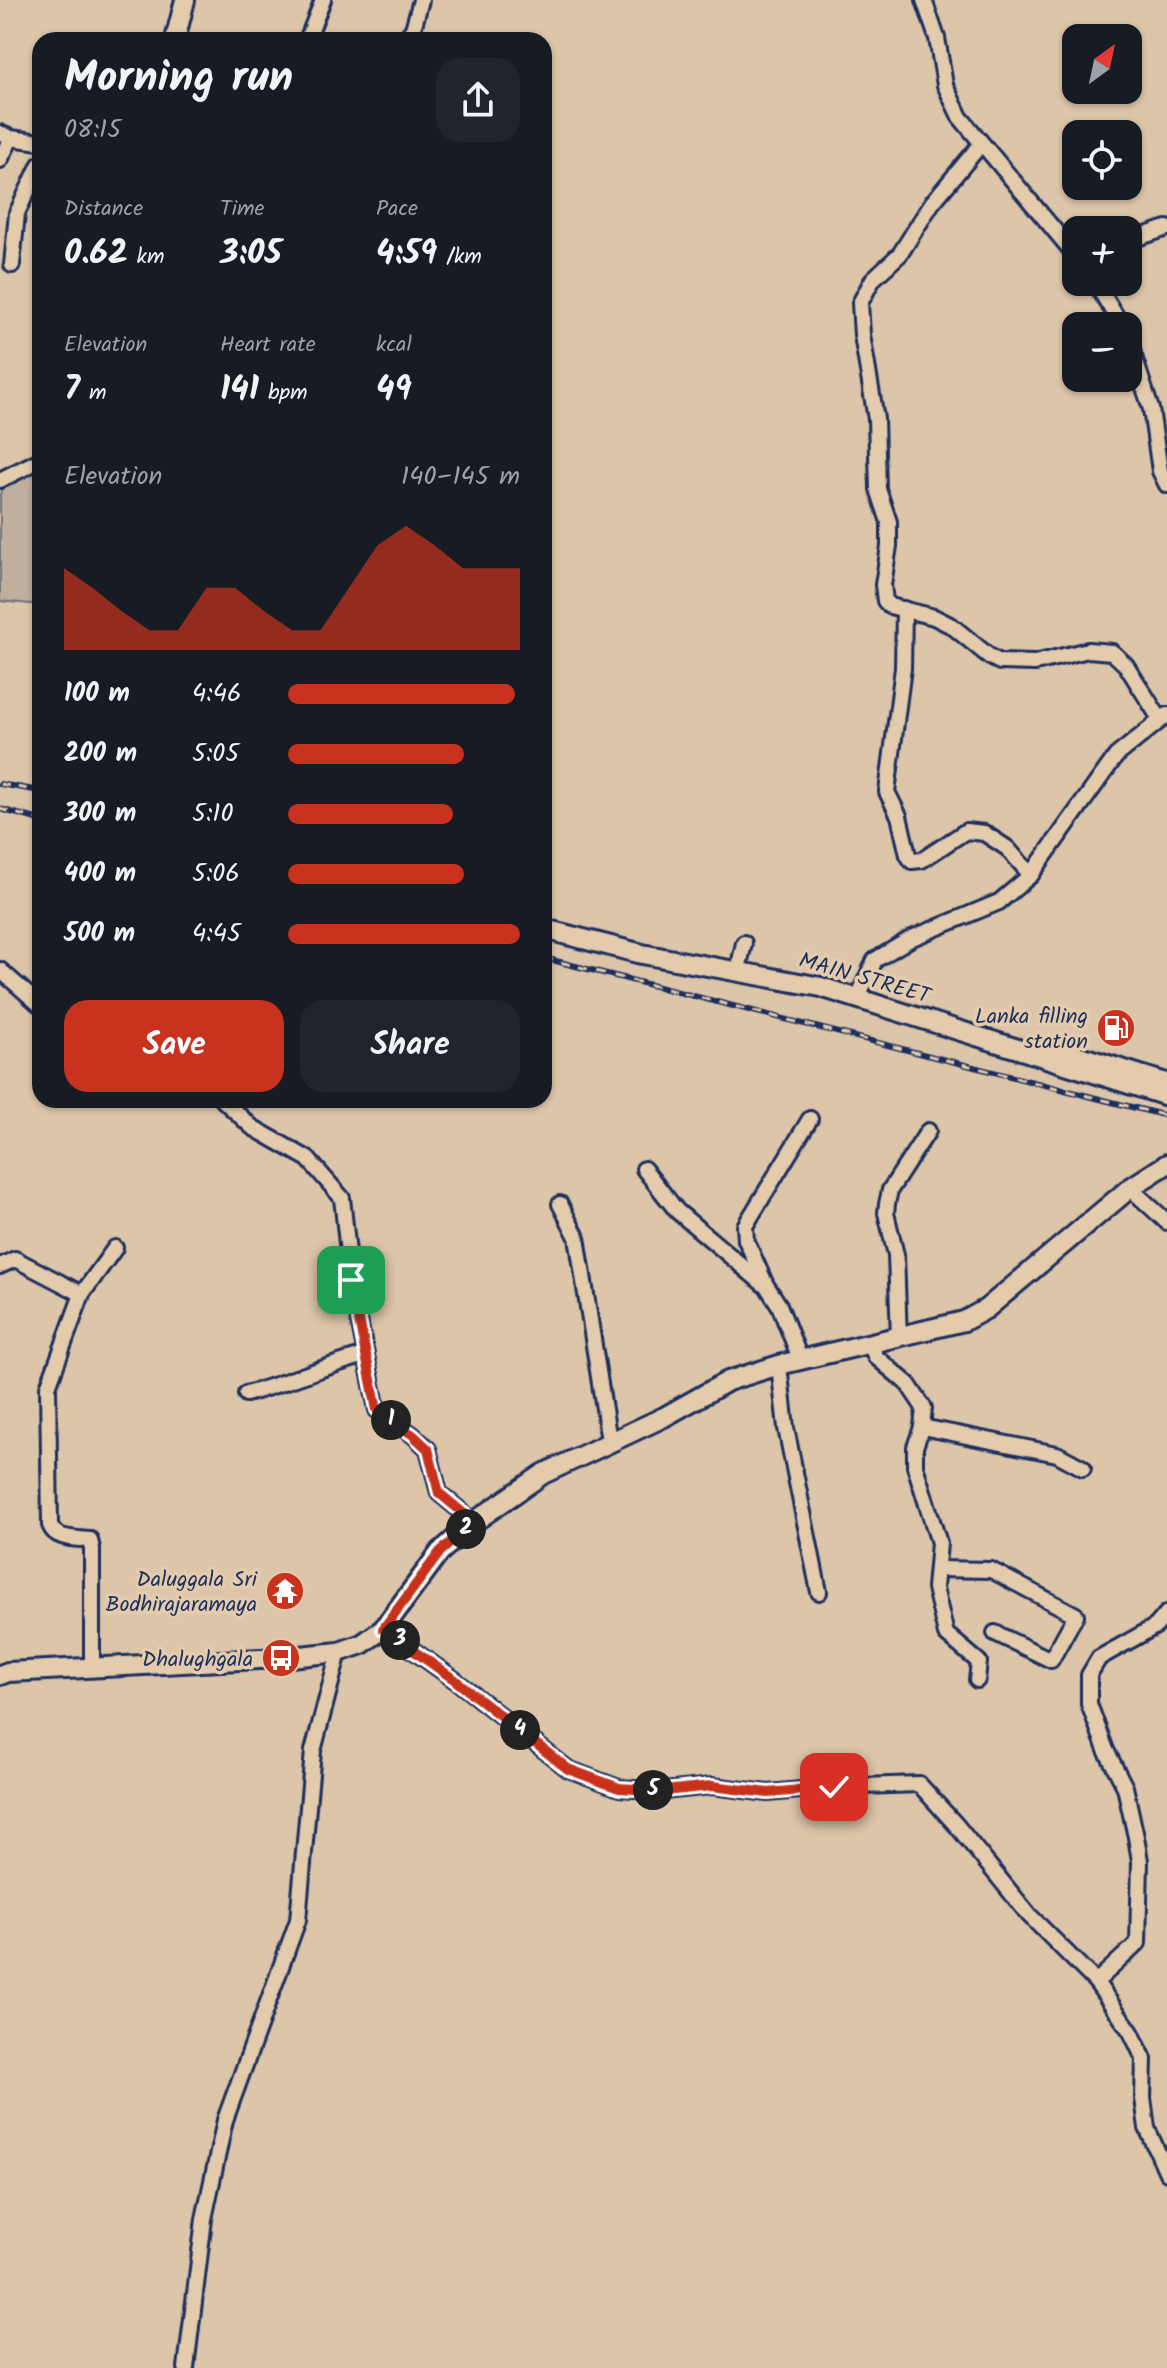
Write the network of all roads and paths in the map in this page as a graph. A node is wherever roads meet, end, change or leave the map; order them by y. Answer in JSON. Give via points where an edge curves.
{"nodes":[{"id":1,"x":185,"y":0,"type":"edge"},
{"id":2,"x":323,"y":0,"type":"edge"},
{"id":3,"x":421,"y":0,"type":"edge"},
{"id":4,"x":924,"y":0,"type":"edge"},
{"id":5,"x":177,"y":32,"type":"edge"},
{"id":6,"x":310,"y":32,"type":"edge"},
{"id":7,"x":411,"y":32,"type":"edge"},
{"id":8,"x":5,"y":136,"type":"edge"},
{"id":9,"x":32,"y":141,"type":"edge"},
{"id":10,"x":981,"y":144,"type":"junction"},
{"id":11,"x":0,"y":160,"type":"edge"},
{"id":12,"x":32,"y":181,"type":"edge"},
{"id":13,"x":1167,"y":228,"type":"edge"},
{"id":14,"x":1142,"y":236,"type":"edge"},
{"id":15,"x":1062,"y":239,"type":"edge"},
{"id":16,"x":12,"y":265,"type":"dead end"},
{"id":17,"x":1142,"y":381,"type":"edge"},
{"id":18,"x":32,"y":464,"type":"edge"},
{"id":19,"x":0,"y":480,"type":"edge"},
{"id":20,"x":1167,"y":485,"type":"edge"},
{"id":21,"x":904,"y":609,"type":"junction"},
{"id":22,"x":1164,"y":717,"type":"edge"},
{"id":23,"x":1031,"y":875,"type":"junction"},
{"id":24,"x":552,"y":920,"type":"edge"},
{"id":25,"x":552,"y":931,"type":"edge"},
{"id":26,"x":0,"y":970,"type":"edge"},
{"id":27,"x":859,"y":993,"type":"junction"},
{"id":28,"x":32,"y":998,"type":"edge"},
{"id":29,"x":1167,"y":1084,"type":"edge"},
{"id":30,"x":1167,"y":1096,"type":"edge"},
{"id":31,"x":232,"y":1108,"type":"edge"},
{"id":32,"x":810,"y":1119,"type":"dead end"},
{"id":33,"x":928,"y":1131,"type":"dead end"},
{"id":34,"x":1167,"y":1164,"type":"edge"},
{"id":35,"x":644,"y":1169,"type":"dead end"},
{"id":36,"x":1130,"y":1188,"type":"junction"},
{"id":37,"x":560,"y":1204,"type":"dead end"},
{"id":38,"x":1167,"y":1222,"type":"edge"},
{"id":39,"x":115,"y":1248,"type":"dead end"},
{"id":40,"x":0,"y":1266,"type":"edge"},
{"id":41,"x":768,"y":1288,"type":"junction"},
{"id":42,"x":82,"y":1294,"type":"junction"},
{"id":43,"x":899,"y":1338,"type":"junction"},
{"id":44,"x":870,"y":1345,"type":"junction"},
{"id":45,"x":366,"y":1355,"type":"junction"},
{"id":46,"x":801,"y":1361,"type":"junction"},
{"id":47,"x":779,"y":1365,"type":"junction"},
{"id":48,"x":246,"y":1394,"type":"dead end"},
{"id":49,"x":922,"y":1427,"type":"junction"},
{"id":50,"x":609,"y":1441,"type":"junction"},
{"id":51,"x":1083,"y":1468,"type":"dead end"},
{"id":52,"x":474,"y":1522,"type":"junction"},
{"id":53,"x":938,"y":1569,"type":"junction"},
{"id":54,"x":819,"y":1592,"type":"dead end"},
{"id":55,"x":1167,"y":1613,"type":"edge"},
{"id":56,"x":383,"y":1629,"type":"junction"},
{"id":57,"x":1162,"y":1630,"type":"edge"},
{"id":58,"x":995,"y":1633,"type":"dead end"},
{"id":59,"x":339,"y":1652,"type":"junction"},
{"id":60,"x":92,"y":1667,"type":"junction"},
{"id":61,"x":0,"y":1675,"type":"edge"},
{"id":62,"x":977,"y":1680,"type":"dead end"},
{"id":63,"x":1096,"y":1982,"type":"junction"},
{"id":64,"x":1167,"y":2173,"type":"edge"},
{"id":65,"x":186,"y":2368,"type":"edge"}],
"edges":[{"from":1,"to":5,"type":"main road"},
{"from":2,"to":6,"type":"street"},
{"from":3,"to":7,"type":"street"},
{"from":4,"to":10,"type":"street","via":[[945,85]]},
{"from":8,"to":9,"type":"street"},
{"from":8,"to":11,"type":"street"},
{"from":10,"to":15,"type":"street"},
{"from":10,"to":21,"type":"street","via":[[932,203],[900,254],[873,279],[860,303],[876,419],[878,489],[889,522],[885,601]]},
{"from":12,"to":16,"type":"street","via":[[17,213]]},
{"from":13,"to":14,"type":"street"},
{"from":17,"to":20,"type":"street"},
{"from":18,"to":19,"type":"street"},
{"from":21,"to":22,"type":"street","via":[[952,626],[1000,662],[1035,663],[1088,650],[1112,652]]},
{"from":21,"to":23,"type":"street","via":[[903,668],[887,792],[908,855],[912,861],[922,860],[966,831],[984,833],[1007,848]]},
{"from":22,"to":23,"type":"street","via":[[1116,756]]},
{"from":23,"to":27,"type":"street","via":[[999,902],[912,938],[875,960]]},
{"from":24,"to":27,"type":"main road","name":"MAIN STREET","via":[[654,945],[742,952]]},
{"from":25,"to":27,"type":"main road","name":"MAIN STREET","via":[[658,958]]},
{"from":26,"to":28,"type":"street"},
{"from":27,"to":29,"type":"main road","name":"MAIN STREET"},
{"from":27,"to":30,"type":"main road","name":"MAIN STREET"},
{"from":31,"to":45,"type":"street","via":[[252,1127],[308,1159],[342,1198]]},
{"from":32,"to":41,"type":"street","via":[[745,1226]]},
{"from":33,"to":43,"type":"street","via":[[890,1190],[887,1204],[896,1255]]},
{"from":34,"to":36,"type":"main road"},
{"from":35,"to":41,"type":"street","via":[[677,1211]]},
{"from":36,"to":38,"type":"street"},
{"from":36,"to":43,"type":"main road","via":[[986,1309],[964,1321]]},
{"from":37,"to":50,"type":"street","via":[[577,1237]]},
{"from":39,"to":42,"type":"street"},
{"from":40,"to":42,"type":"street","via":[[15,1259]]},
{"from":41,"to":46,"type":"street"},
{"from":42,"to":60,"type":"street","via":[[48,1387],[50,1510],[52,1532],[90,1540]]},
{"from":43,"to":44,"type":"main road"},
{"from":44,"to":46,"type":"main road"},
{"from":44,"to":49,"type":"street","via":[[924,1408]]},
{"from":45,"to":48,"type":"street"},
{"from":45,"to":52,"type":"street","via":[[377,1410],[428,1449],[439,1493]]},
{"from":46,"to":47,"type":"main road"},
{"from":47,"to":50,"type":"main road","via":[[728,1381]]},
{"from":47,"to":54,"type":"street","via":[[786,1428]]},
{"from":49,"to":51,"type":"street","via":[[1057,1454]]},
{"from":49,"to":53,"type":"street","via":[[915,1466],[939,1543]]},
{"from":50,"to":52,"type":"main road","via":[[543,1474]]},
{"from":52,"to":56,"type":"main road","via":[[440,1552]]},
{"from":53,"to":58,"type":"street","via":[[991,1570],[1076,1615],[1051,1660]]},
{"from":53,"to":62,"type":"street","via":[[935,1588],[946,1634],[979,1662]]},
{"from":55,"to":57,"type":"street"},
{"from":56,"to":59,"type":"main road"},
{"from":56,"to":63,"type":"street","via":[[568,1769],[619,1788],[712,1786],[768,1793],[919,1784],[1029,1915]]},
{"from":57,"to":63,"type":"street","via":[[1099,1658],[1089,1675],[1089,1704],[1125,1787],[1140,1861],[1138,1943]]},
{"from":59,"to":60,"type":"main road"},
{"from":59,"to":65,"type":"street","via":[[313,1751],[298,1920],[225,2120],[204,2219]]},
{"from":60,"to":61,"type":"main road"},
{"from":63,"to":64,"type":"street","via":[[1144,2059],[1147,2128]]}]}
